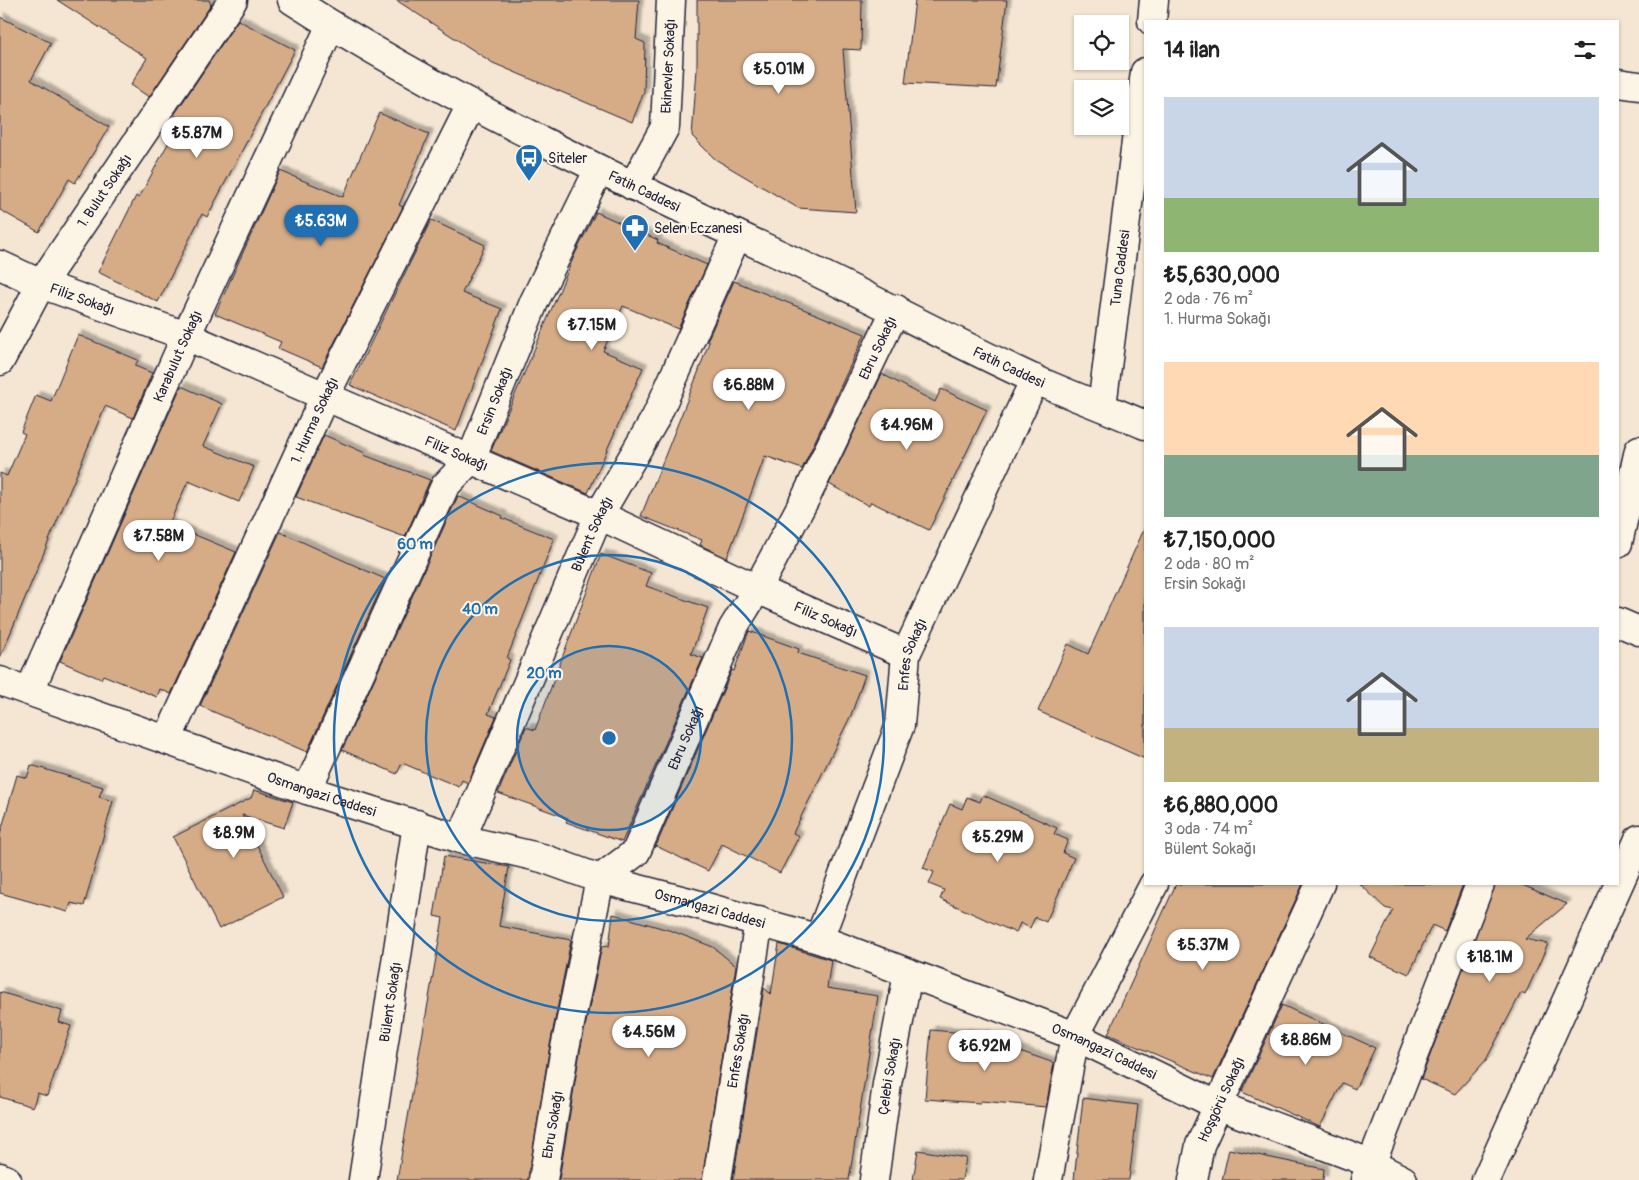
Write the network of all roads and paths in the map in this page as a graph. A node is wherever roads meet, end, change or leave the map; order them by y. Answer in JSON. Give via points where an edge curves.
{"nodes":[{"id":1,"x":233,"y":0,"type":"edge"},
{"id":2,"x":292,"y":0,"type":"edge"},
{"id":3,"x":671,"y":0,"type":"edge"},
{"id":4,"x":1154,"y":0,"type":"edge"},
{"id":5,"x":1152,"y":20,"type":"edge"},
{"id":6,"x":331,"y":25,"type":"junction"},
{"id":7,"x":1144,"y":80,"type":"edge"},
{"id":8,"x":1619,"y":83,"type":"edge"},
{"id":9,"x":1639,"y":86,"type":"edge"},
{"id":10,"x":471,"y":105,"type":"junction"},
{"id":11,"x":598,"y":170,"type":"junction"},
{"id":12,"x":633,"y":186,"type":"junction"},
{"id":13,"x":737,"y":235,"type":"junction"},
{"id":14,"x":0,"y":265,"type":"edge"},
{"id":15,"x":40,"y":284,"type":"junction"},
{"id":16,"x":896,"y":309,"type":"junction"},
{"id":17,"x":186,"y":336,"type":"junction"},
{"id":18,"x":0,"y":361,"type":"edge"},
{"id":19,"x":1035,"y":379,"type":"junction"},
{"id":20,"x":325,"y":396,"type":"junction"},
{"id":21,"x":1102,"y":406,"type":"junction"},
{"id":22,"x":1144,"y":425,"type":"edge"},
{"id":23,"x":1639,"y":450,"type":"edge"},
{"id":24,"x":471,"y":459,"type":"junction"},
{"id":25,"x":599,"y":515,"type":"junction"},
{"id":26,"x":1619,"y":539,"type":"edge"},
{"id":27,"x":757,"y":590,"type":"junction"},
{"id":28,"x":1619,"y":622,"type":"edge"},
{"id":29,"x":1639,"y":631,"type":"edge"},
{"id":30,"x":906,"y":654,"type":"junction"},
{"id":31,"x":0,"y":681,"type":"edge"},
{"id":32,"x":30,"y":690,"type":"junction"},
{"id":33,"x":167,"y":740,"type":"junction"},
{"id":34,"x":307,"y":790,"type":"junction"},
{"id":35,"x":418,"y":824,"type":"junction"},
{"id":36,"x":460,"y":839,"type":"junction"},
{"id":37,"x":1639,"y":839,"type":"edge"},
{"id":38,"x":600,"y":879,"type":"junction"},
{"id":39,"x":1619,"y":884,"type":"edge"},
{"id":40,"x":1153,"y":885,"type":"edge"},
{"id":41,"x":1320,"y":885,"type":"edge"},
{"id":42,"x":1480,"y":885,"type":"edge"},
{"id":43,"x":1618,"y":885,"type":"edge"},
{"id":44,"x":759,"y":922,"type":"junction"},
{"id":45,"x":819,"y":939,"type":"junction"},
{"id":46,"x":908,"y":974,"type":"junction"},
{"id":47,"x":1075,"y":1036,"type":"junction"},
{"id":48,"x":1217,"y":1106,"type":"junction"},
{"id":49,"x":1367,"y":1172,"type":"edge"},
{"id":50,"x":0,"y":1178,"type":"edge"},
{"id":51,"x":7,"y":1180,"type":"edge"},
{"id":52,"x":363,"y":1180,"type":"edge"},
{"id":53,"x":543,"y":1180,"type":"edge"},
{"id":54,"x":717,"y":1180,"type":"edge"},
{"id":55,"x":874,"y":1180,"type":"edge"},
{"id":56,"x":1048,"y":1180,"type":"edge"},
{"id":57,"x":1193,"y":1180,"type":"edge"},
{"id":58,"x":1403,"y":1180,"type":"edge"},
{"id":59,"x":1486,"y":1180,"type":"edge"}],
"edges":[{"from":1,"to":15,"type":"street","name":"1. Bulut Sokağı"},
{"from":2,"to":6,"type":"street","name":"Fatih Caddesi"},
{"from":3,"to":12,"type":"street","name":"Ekinevler Sokağı","via":[[665,127]]},
{"from":4,"to":5,"type":"street"},
{"from":6,"to":10,"type":"street","name":"Fatih Caddesi"},
{"from":6,"to":17,"type":"street","name":"Karabulut Sokağı"},
{"from":7,"to":21,"type":"street","name":"Tuna Caddesi"},
{"from":8,"to":9,"type":"street"},
{"from":10,"to":11,"type":"street","name":"Fatih Caddesi"},
{"from":10,"to":20,"type":"street","name":"1. Hurma Sokağı"},
{"from":11,"to":12,"type":"street","name":"Fatih Caddesi"},
{"from":11,"to":24,"type":"street","name":"Ersin Sokağı","via":[[534,302]]},
{"from":12,"to":13,"type":"street","name":"Fatih Caddesi"},
{"from":13,"to":16,"type":"street","name":"Fatih Caddesi"},
{"from":13,"to":25,"type":"street","name":"Bülent Sokağı","via":[[656,417]]},
{"from":14,"to":15,"type":"street","name":"Filiz Sokağı"},
{"from":15,"to":17,"type":"street","name":"Filiz Sokağı"},
{"from":15,"to":18,"type":"street","name":"1. Bulut Sokağı"},
{"from":16,"to":19,"type":"street","name":"Fatih Caddesi"},
{"from":16,"to":27,"type":"street","name":"Ebru Sokağı","via":[[806,497]]},
{"from":17,"to":20,"type":"street","name":"Filiz Sokağı"},
{"from":17,"to":32,"type":"street","name":"Karabulut Sokağı"},
{"from":19,"to":21,"type":"street","name":"Fatih Caddesi"},
{"from":19,"to":30,"type":"street","name":"Enfes Sokağı"},
{"from":20,"to":24,"type":"street","name":"Filiz Sokağı"},
{"from":20,"to":33,"type":"street","name":"1. Hurma Sokağı"},
{"from":21,"to":22,"type":"street","name":"Fatih Caddesi"},
{"from":23,"to":26,"type":"street"},
{"from":24,"to":25,"type":"street","name":"Filiz Sokağı"},
{"from":24,"to":34,"type":"street","name":"Ersin Sokağı","via":[[445,486]]},
{"from":25,"to":27,"type":"street","name":"Filiz Sokağı"},
{"from":25,"to":36,"type":"street","name":"Bülent Sokağı"},
{"from":27,"to":30,"type":"street","name":"Filiz Sokağı"},
{"from":27,"to":38,"type":"street","name":"Ebru Sokağı","via":[[733,628],[636,852]]},
{"from":28,"to":29,"type":"street"},
{"from":30,"to":45,"type":"street","name":"Enfes Sokağı","via":[[900,725]]},
{"from":31,"to":32,"type":"street","name":"Osmangazi Caddesi"},
{"from":32,"to":33,"type":"street","name":"Osmangazi Caddesi"},
{"from":33,"to":34,"type":"street","name":"Osmangazi Caddesi"},
{"from":34,"to":35,"type":"street","name":"Osmangazi Caddesi"},
{"from":35,"to":36,"type":"street","name":"Osmangazi Caddesi"},
{"from":35,"to":52,"type":"street","name":"Bülent Sokağı"},
{"from":36,"to":38,"type":"street","name":"Osmangazi Caddesi","via":[[542,858]]},
{"from":37,"to":39,"type":"street"},
{"from":38,"to":44,"type":"street","name":"Osmangazi Caddesi"},
{"from":38,"to":53,"type":"street","name":"Ebru Sokağı","via":[[564,1048]]},
{"from":40,"to":47,"type":"street"},
{"from":41,"to":48,"type":"street","name":"Hoşgörü Sokağı"},
{"from":42,"to":49,"type":"street"},
{"from":43,"to":59,"type":"street"},
{"from":44,"to":45,"type":"street","name":"Osmangazi Caddesi"},
{"from":44,"to":54,"type":"street","name":"Enfes Sokağı"},
{"from":45,"to":46,"type":"street","name":"Osmangazi Caddesi"},
{"from":46,"to":47,"type":"street","name":"Osmangazi Caddesi"},
{"from":46,"to":55,"type":"street","name":"Çelebi Sokağı","via":[[887,1084]]},
{"from":47,"to":48,"type":"street","name":"Osmangazi Caddesi"},
{"from":47,"to":56,"type":"street"},
{"from":48,"to":49,"type":"street","name":"Osmangazi Caddesi"},
{"from":48,"to":57,"type":"street","name":"Hoşgörü Sokağı","via":[[1200,1145]]},
{"from":49,"to":58,"type":"street","name":"Osmangazi Caddesi"},
{"from":50,"to":51,"type":"street"}]}
